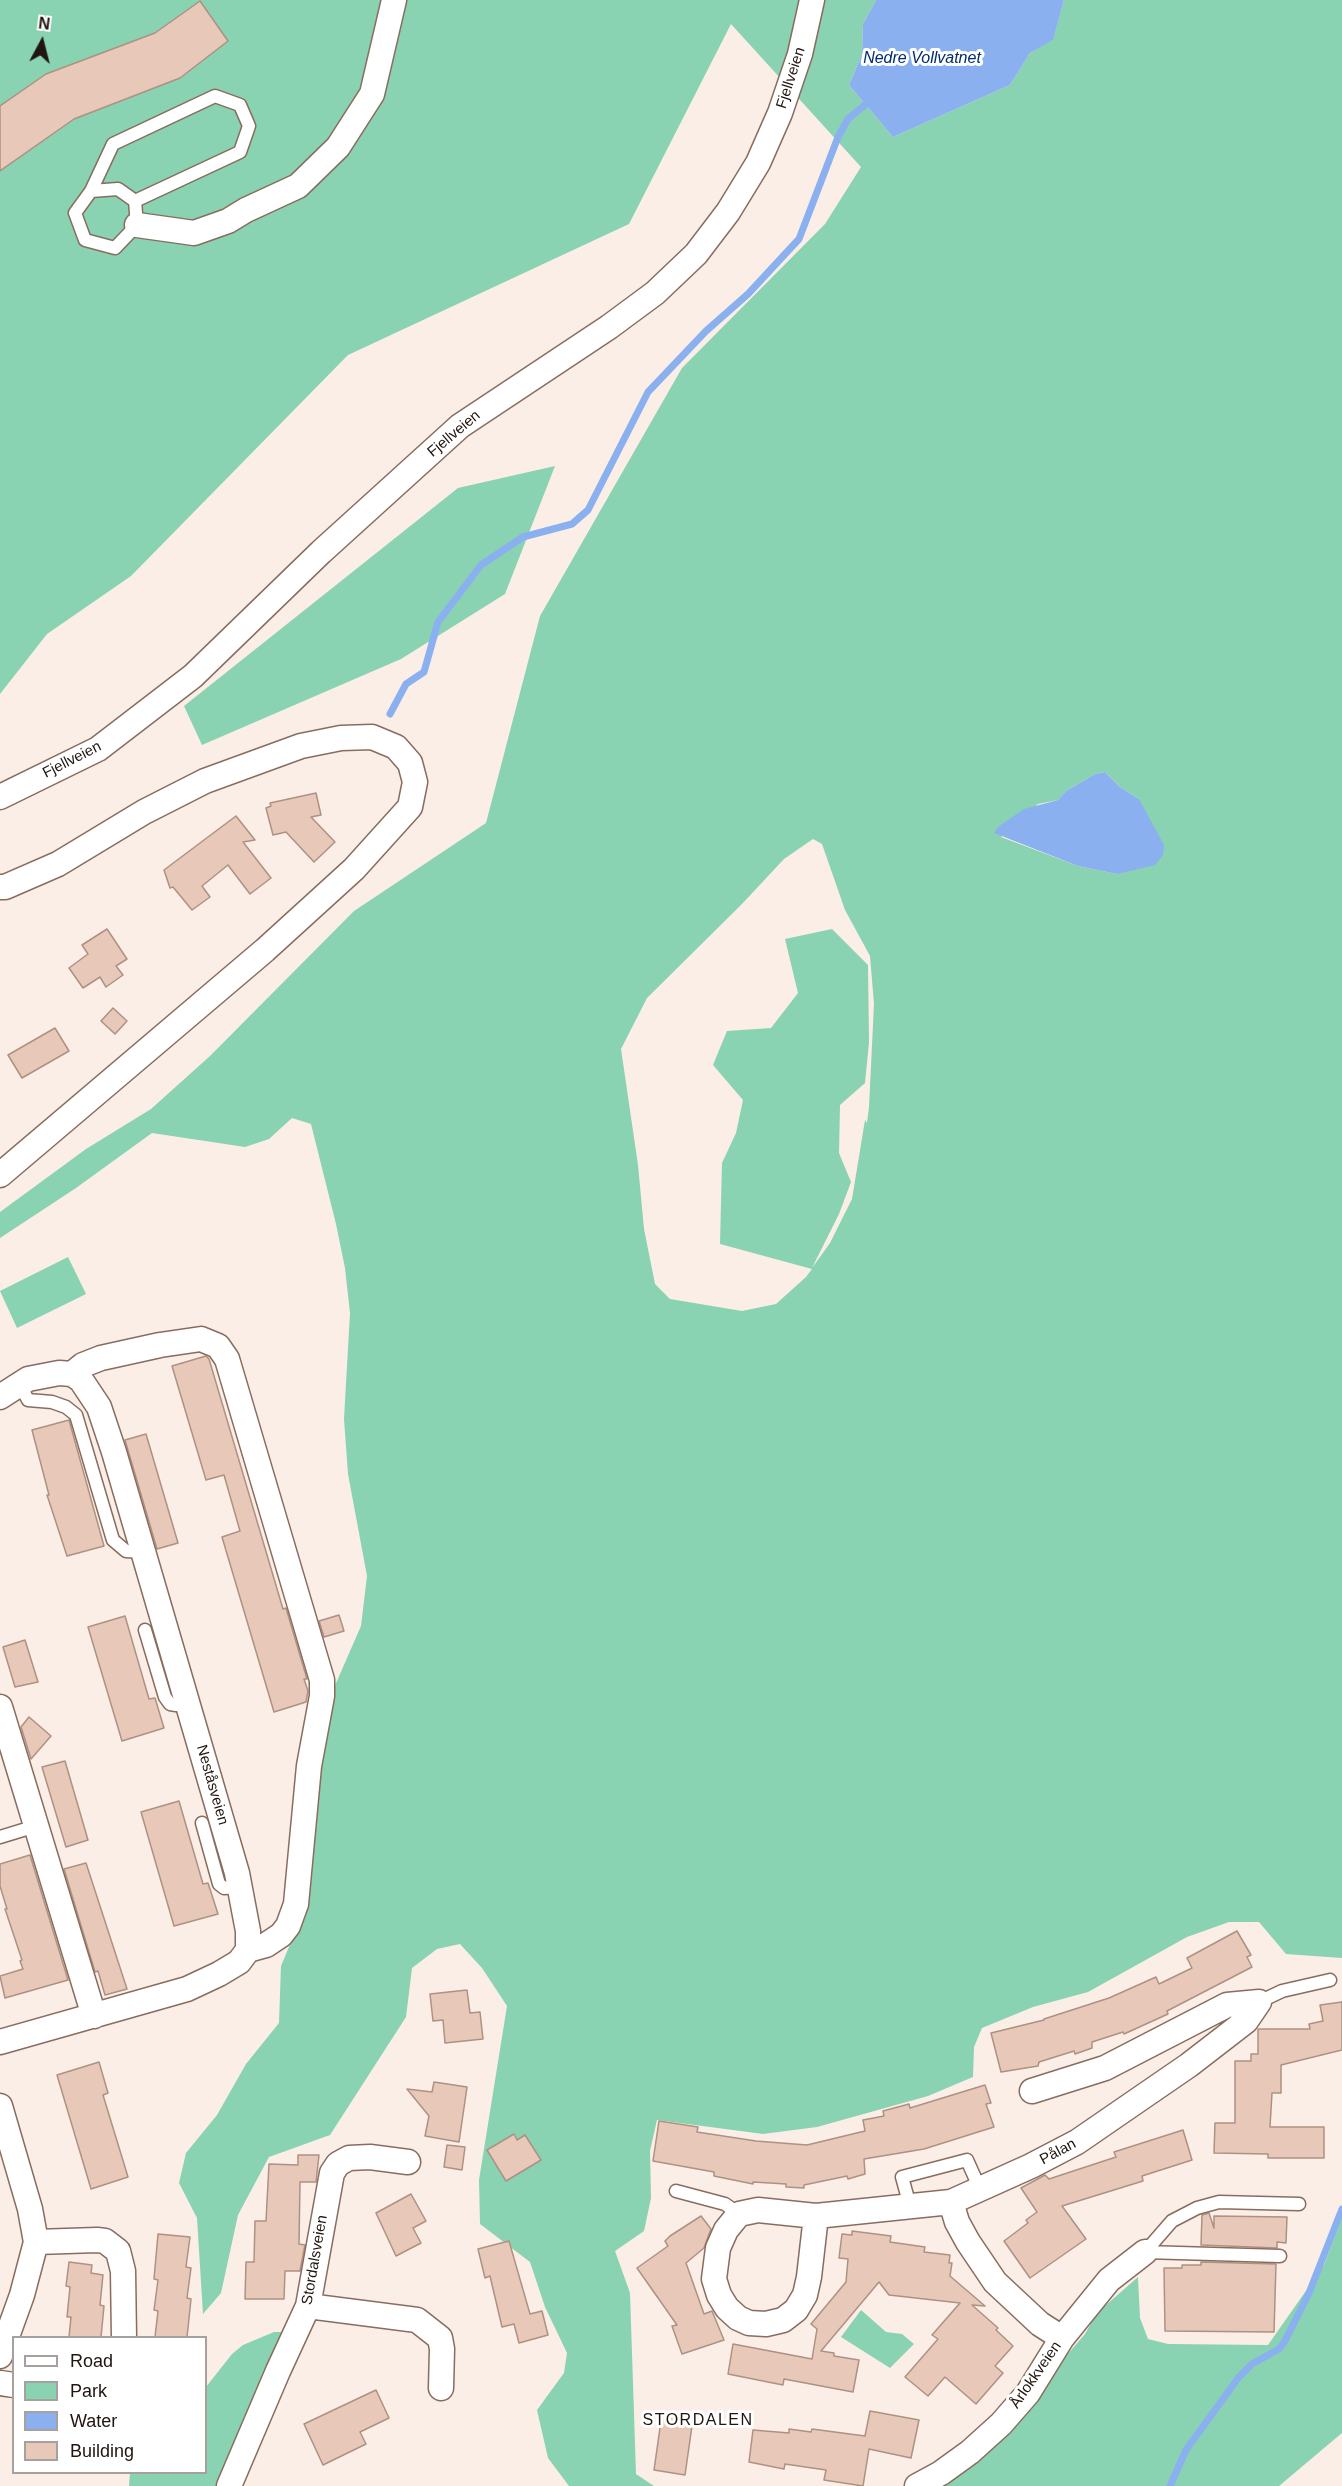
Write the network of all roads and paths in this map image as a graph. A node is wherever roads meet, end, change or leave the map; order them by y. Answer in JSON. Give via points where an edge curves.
{"nodes":[{"id":1,"x":394,"y":0,"type":"edge"},
{"id":2,"x":812,"y":0,"type":"edge"},
{"id":3,"x":91,"y":191,"type":"junction"},
{"id":4,"x":135,"y":201,"type":"junction"},
{"id":5,"x":137,"y":225,"type":"junction"},
{"id":6,"x":0,"y":797,"type":"edge"},
{"id":7,"x":0,"y":887,"type":"edge"},
{"id":8,"x":0,"y":1175,"type":"edge"},
{"id":9,"x":72,"y":1374,"type":"junction"},
{"id":10,"x":10,"y":1391,"type":"edge"},
{"id":11,"x":144,"y":1552,"type":"junction"},
{"id":12,"x":145,"y":1630,"type":"dead end"},
{"id":13,"x":187,"y":1702,"type":"junction"},
{"id":14,"x":0,"y":1707,"type":"edge"},
{"id":15,"x":202,"y":1823,"type":"dead end"},
{"id":16,"x":36,"y":1826,"type":"junction"},
{"id":17,"x":0,"y":1837,"type":"edge"},
{"id":18,"x":240,"y":1887,"type":"junction"},
{"id":19,"x":248,"y":1950,"type":"junction"},
{"id":20,"x":1330,"y":1980,"type":"dead end"},
{"id":21,"x":1259,"y":2002,"type":"junction"},
{"id":22,"x":94,"y":2016,"type":"junction"},
{"id":23,"x":0,"y":2042,"type":"edge"},
{"id":24,"x":1032,"y":2091,"type":"dead end"},
{"id":25,"x":0,"y":2106,"type":"edge"},
{"id":26,"x":408,"y":2162,"type":"dead end"},
{"id":27,"x":980,"y":2189,"type":"junction"},
{"id":28,"x":676,"y":2191,"type":"dead end"},
{"id":29,"x":951,"y":2202,"type":"junction"},
{"id":30,"x":1299,"y":2204,"type":"dead end"},
{"id":31,"x":910,"y":2206,"type":"junction"},
{"id":32,"x":739,"y":2214,"type":"junction"},
{"id":33,"x":816,"y":2216,"type":"junction"},
{"id":34,"x":36,"y":2242,"type":"junction"},
{"id":35,"x":1144,"y":2252,"type":"junction"},
{"id":36,"x":1280,"y":2256,"type":"dead end"},
{"id":37,"x":308,"y":2307,"type":"junction"},
{"id":38,"x":124,"y":2336,"type":"edge"},
{"id":39,"x":1062,"y":2338,"type":"junction"},
{"id":40,"x":0,"y":2356,"type":"edge"},
{"id":41,"x":441,"y":2388,"type":"dead end"},
{"id":42,"x":230,"y":2486,"type":"edge"},
{"id":43,"x":917,"y":2486,"type":"edge"}],
"edges":[{"from":1,"to":5,"type":"street","via":[[372,94],[338,147],[298,186],[228,221],[194,233]]},
{"from":2,"to":6,"type":"street","name":"Fjellveien","via":[[800,54],[758,164],[696,254],[655,293],[460,426],[183,683],[98,749]]},
{"from":3,"to":4,"type":"lane","via":[[118,189]]},
{"from":3,"to":4,"type":"lane","via":[[113,144],[215,96],[240,105],[249,126],[240,152]]},
{"from":3,"to":5,"type":"lane","via":[[75,213],[85,240],[115,248]]},
{"from":4,"to":5,"type":"lane"},
{"from":7,"to":8,"type":"street","via":[[58,864],[144,812],[204,782],[301,746],[372,737],[396,747],[410,763],[415,782],[410,807],[354,869],[265,950]]},
{"from":9,"to":10,"type":"street","via":[[59,1372],[28,1379]]},
{"from":9,"to":11,"type":"street","name":"Neståsveien","via":[[88,1388],[99,1407]]},
{"from":9,"to":19,"type":"street","via":[[101,1358],[201,1339],[218,1346],[227,1359],[322,1680],[296,1904],[281,1935]]},
{"from":10,"to":11,"type":"lane","via":[[28,1400],[66,1407],[76,1415],[113,1540],[126,1551]]},
{"from":11,"to":13,"type":"street","name":"Neståsveien"},
{"from":12,"to":13,"type":"lane","via":[[165,1697],[170,1704]]},
{"from":13,"to":18,"type":"street","name":"Neståsveien"},
{"from":14,"to":16,"type":"street"},
{"from":15,"to":18,"type":"lane","via":[[219,1884],[224,1888]]},
{"from":16,"to":17,"type":"lane"},
{"from":16,"to":22,"type":"street"},
{"from":18,"to":19,"type":"street","name":"Neståsveien"},
{"from":19,"to":22,"type":"street","via":[[239,1962],[203,1982]]},
{"from":20,"to":21,"type":"lane","via":[[1282,1991]]},
{"from":21,"to":24,"type":"street","via":[[1227,2005],[1105,2068]]},
{"from":21,"to":27,"type":"street","name":"Pålan","via":[[1237,2029],[1077,2142]]},
{"from":22,"to":23,"type":"street"},
{"from":25,"to":34,"type":"street"},
{"from":26,"to":37,"type":"street","name":"Stordalsveien","via":[[370,2157],[349,2158],[338,2164],[332,2173]]},
{"from":27,"to":29,"type":"street","name":"Pålan"},
{"from":27,"to":31,"type":"lane","via":[[967,2160],[902,2177]]},
{"from":28,"to":32,"type":"lane","via":[[725,2204]]},
{"from":29,"to":31,"type":"street","name":"Pålan"},
{"from":29,"to":39,"type":"street","via":[[968,2242],[995,2282],[1040,2324]]},
{"from":30,"to":35,"type":"lane","via":[[1219,2202],[1197,2208],[1172,2221]]},
{"from":31,"to":33,"type":"street","name":"Pålan"},
{"from":32,"to":33,"type":"street","name":"Pålan","via":[[758,2210]]},
{"from":32,"to":33,"type":"street","via":[[717,2248],[714,2279],[727,2308],[738,2318],[766,2324],[783,2320],[796,2310],[805,2295]]},
{"from":34,"to":38,"type":"street","via":[[97,2240],[118,2251],[123,2271]]},
{"from":34,"to":40,"type":"street"},
{"from":35,"to":36,"type":"lane"},
{"from":35,"to":39,"type":"street","name":"Årlokkveien","via":[[1109,2280]]},
{"from":37,"to":41,"type":"street","via":[[417,2320],[440,2338]]},
{"from":37,"to":42,"type":"street","name":"Stordalsveien"},
{"from":39,"to":43,"type":"street","name":"Årlokkveien","via":[[1028,2393],[1001,2424],[970,2452]]}]}
